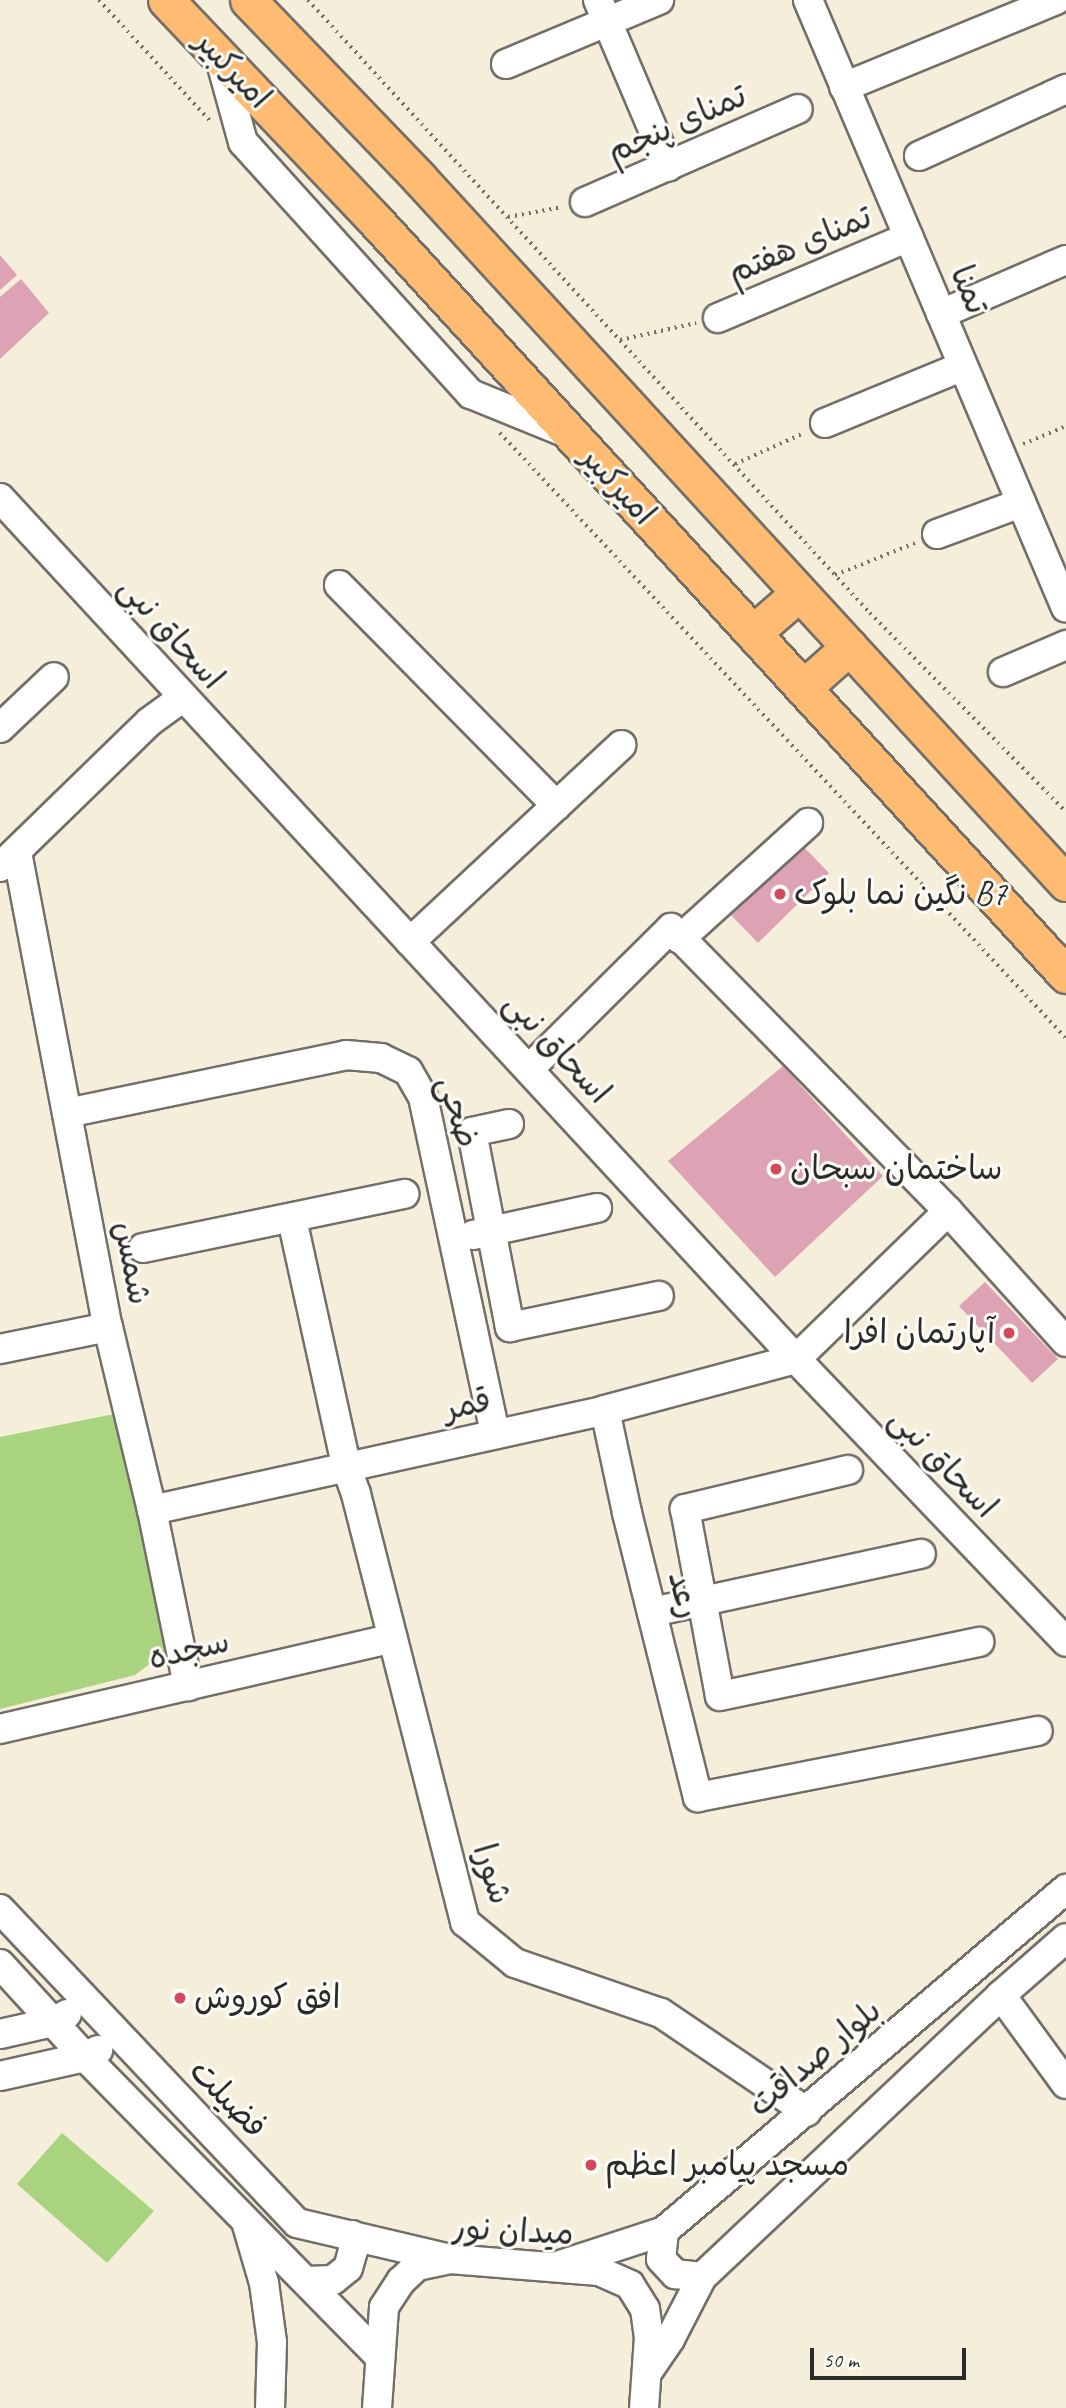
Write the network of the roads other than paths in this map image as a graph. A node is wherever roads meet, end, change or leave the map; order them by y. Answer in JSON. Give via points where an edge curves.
{"nodes":[{"id":1,"x":166,"y":0,"type":"edge"},
{"id":2,"x":248,"y":0,"type":"edge"},
{"id":3,"x":659,"y":0,"type":"edge"},
{"id":4,"x":808,"y":0,"type":"edge"},
{"id":5,"x":1056,"y":0,"type":"edge"},
{"id":6,"x":603,"y":11,"type":"edge"},
{"id":7,"x":219,"y":55,"type":"junction"},
{"id":8,"x":506,"y":64,"type":"dead end"},
{"id":9,"x":844,"y":87,"type":"junction"},
{"id":10,"x":1066,"y":89,"type":"edge"},
{"id":11,"x":798,"y":109,"type":"dead end"},
{"id":12,"x":919,"y":156,"type":"dead end"},
{"id":13,"x":669,"y":167,"type":"junction"},
{"id":14,"x":585,"y":202,"type":"road end"},
{"id":15,"x":909,"y":237,"type":"junction"},
{"id":16,"x":1066,"y":260,"type":"edge"},
{"id":17,"x":941,"y":314,"type":"junction"},
{"id":18,"x":718,"y":318,"type":"road end"},
{"id":19,"x":963,"y":366,"type":"junction"},
{"id":20,"x":825,"y":423,"type":"road end"},
{"id":21,"x":572,"y":435,"type":"junction"},
{"id":22,"x":0,"y":498,"type":"edge"},
{"id":23,"x":1021,"y":503,"type":"junction"},
{"id":24,"x":937,"y":534,"type":"road end"},
{"id":25,"x":339,"y":585,"type":"dead end"},
{"id":26,"x":799,"y":593,"type":"junction"},
{"id":27,"x":1065,"y":602,"type":"edge"},
{"id":28,"x":753,"y":633,"type":"junction"},
{"id":29,"x":1066,"y":645,"type":"edge"},
{"id":30,"x":849,"y":647,"type":"junction"},
{"id":31,"x":1003,"y":672,"type":"dead end"},
{"id":32,"x":54,"y":677,"type":"dead end"},
{"id":33,"x":803,"y":688,"type":"junction"},
{"id":34,"x":182,"y":698,"type":"junction"},
{"id":35,"x":0,"y":728,"type":"edge"},
{"id":36,"x":621,"y":745,"type":"dead end"},
{"id":37,"x":557,"y":806,"type":"junction"},
{"id":38,"x":808,"y":823,"type":"dead end"},
{"id":39,"x":8,"y":860,"type":"edge"},
{"id":40,"x":1066,"y":883,"type":"edge"},
{"id":41,"x":680,"y":939,"type":"junction"},
{"id":42,"x":410,"y":942,"type":"junction"},
{"id":43,"x":1066,"y":975,"type":"edge"},
{"id":44,"x":529,"y":1069,"type":"junction"},
{"id":45,"x":67,"y":1113,"type":"junction"},
{"id":46,"x":509,"y":1124,"type":"dead end"},
{"id":47,"x":404,"y":1194,"type":"dead end"},
{"id":48,"x":597,"y":1208,"type":"dead end"},
{"id":49,"x":948,"y":1211,"type":"junction"},
{"id":50,"x":292,"y":1219,"type":"junction"},
{"id":51,"x":492,"y":1231,"type":"junction"},
{"id":52,"x":454,"y":1239,"type":"junction"},
{"id":53,"x":143,"y":1248,"type":"dead end"},
{"id":54,"x":659,"y":1296,"type":"dead end"},
{"id":55,"x":108,"y":1327,"type":"junction"},
{"id":56,"x":1066,"y":1342,"type":"edge"},
{"id":57,"x":0,"y":1349,"type":"edge"},
{"id":58,"x":796,"y":1359,"type":"junction"},
{"id":59,"x":605,"y":1410,"type":"junction"},
{"id":60,"x":495,"y":1434,"type":"junction"},
{"id":61,"x":347,"y":1469,"type":"junction"},
{"id":62,"x":848,"y":1470,"type":"dead end"},
{"id":63,"x":152,"y":1510,"type":"junction"},
{"id":64,"x":921,"y":1554,"type":"dead end"},
{"id":65,"x":703,"y":1601,"type":"junction"},
{"id":66,"x":652,"y":1612,"type":"junction"},
{"id":67,"x":393,"y":1638,"type":"junction"},
{"id":68,"x":979,"y":1642,"type":"dead end"},
{"id":69,"x":1066,"y":1642,"type":"edge"},
{"id":70,"x":188,"y":1686,"type":"junction"},
{"id":71,"x":0,"y":1729,"type":"edge"},
{"id":72,"x":1038,"y":1731,"type":"dead end"},
{"id":73,"x":1066,"y":1889,"type":"edge"},
{"id":74,"x":0,"y":1909,"type":"edge"},
{"id":75,"x":1066,"y":1938,"type":"edge"},
{"id":76,"x":0,"y":1964,"type":"edge"},
{"id":77,"x":1001,"y":1995,"type":"junction"},
{"id":78,"x":89,"y":2003,"type":"junction"},
{"id":79,"x":53,"y":2022,"type":"junction"},
{"id":80,"x":0,"y":2034,"type":"edge"},
{"id":81,"x":121,"y":2038,"type":"junction"},
{"id":82,"x":85,"y":2057,"type":"junction"},
{"id":83,"x":0,"y":2076,"type":"edge"},
{"id":84,"x":1066,"y":2084,"type":"edge"},
{"id":85,"x":807,"y":2112,"type":"junction"},
{"id":86,"x":245,"y":2220,"type":"junction"},
{"id":87,"x":664,"y":2231,"type":"junction"},
{"id":88,"x":352,"y":2235,"type":"junction"},
{"id":89,"x":450,"y":2259,"type":"junction"},
{"id":90,"x":554,"y":2267,"type":"junction"},
{"id":91,"x":702,"y":2277,"type":"junction"},
{"id":92,"x":306,"y":2281,"type":"junction"},
{"id":93,"x":380,"y":2357,"type":"junction"},
{"id":94,"x":647,"y":2373,"type":"junction"},
{"id":95,"x":270,"y":2408,"type":"edge"},
{"id":96,"x":377,"y":2408,"type":"edge"},
{"id":97,"x":645,"y":2408,"type":"edge"}],
"edges":[{"from":1,"to":7,"type":"main road","name":"امیرکبیر"},
{"from":2,"to":26,"type":"main road","name":"امیرکبیر","via":[[428,188]]},
{"from":3,"to":6,"type":"street"},
{"from":4,"to":9,"type":"street","name":"تمنا"},
{"from":5,"to":9,"type":"street"},
{"from":6,"to":8,"type":"street"},
{"from":6,"to":13,"type":"street"},
{"from":7,"to":21,"type":"main road","name":"امیرکبیر"},
{"from":7,"to":21,"type":"street","via":[[243,142],[471,394]]},
{"from":9,"to":15,"type":"street","name":"تمنا"},
{"from":10,"to":12,"type":"street"},
{"from":11,"to":13,"type":"street","name":"تمنای پنجم"},
{"from":13,"to":14,"type":"street","name":"تمنای پنجم"},
{"from":15,"to":17,"type":"street","name":"تمنا"},
{"from":15,"to":18,"type":"street","name":"تمنای هفتم"},
{"from":16,"to":17,"type":"street"},
{"from":17,"to":19,"type":"street","name":"تمنا"},
{"from":19,"to":20,"type":"street"},
{"from":19,"to":23,"type":"street","name":"تمنا"},
{"from":21,"to":28,"type":"main road","name":"امیرکبیر"},
{"from":22,"to":34,"type":"street","name":"اسحاق نبی"},
{"from":23,"to":24,"type":"street"},
{"from":23,"to":27,"type":"street","name":"تمنا"},
{"from":25,"to":37,"type":"street"},
{"from":26,"to":28,"type":"main road"},
{"from":26,"to":30,"type":"main road","name":"امیرکبیر"},
{"from":28,"to":33,"type":"main road","name":"امیرکبیر"},
{"from":29,"to":31,"type":"street"},
{"from":30,"to":33,"type":"main road"},
{"from":30,"to":40,"type":"main road","name":"امیرکبیر"},
{"from":32,"to":35,"type":"street"},
{"from":33,"to":43,"type":"main road","name":"امیرکبیر"},
{"from":34,"to":39,"type":"street","via":[[149,722]]},
{"from":34,"to":42,"type":"street","name":"اسحاق نبی"},
{"from":36,"to":37,"type":"street"},
{"from":37,"to":42,"type":"street"},
{"from":38,"to":41,"type":"street"},
{"from":39,"to":45,"type":"street","name":"شمس"},
{"from":41,"to":44,"type":"street","via":[[671,928]]},
{"from":41,"to":49,"type":"street"},
{"from":42,"to":44,"type":"street","name":"اسحاق نبی"},
{"from":44,"to":58,"type":"street","name":"اسحاق نبی"},
{"from":45,"to":52,"type":"street","name":"ضحی","via":[[346,1055],[381,1058],[408,1071],[423,1097]]},
{"from":45,"to":55,"type":"street","name":"شمس"},
{"from":46,"to":51,"type":"street","via":[[472,1132]]},
{"from":47,"to":50,"type":"street"},
{"from":48,"to":51,"type":"street"},
{"from":49,"to":56,"type":"street"},
{"from":49,"to":58,"type":"street"},
{"from":50,"to":53,"type":"street"},
{"from":50,"to":61,"type":"street","name":"شورا"},
{"from":51,"to":52,"type":"street"},
{"from":51,"to":54,"type":"street","via":[[510,1327]]},
{"from":52,"to":60,"type":"street","name":"ضحی"},
{"from":55,"to":57,"type":"street"},
{"from":55,"to":63,"type":"street","name":"شمس"},
{"from":58,"to":59,"type":"street","name":"قمر"},
{"from":58,"to":69,"type":"street","name":"اسحاق نبی"},
{"from":59,"to":60,"type":"street","name":"قمر"},
{"from":59,"to":66,"type":"street","name":"رعد"},
{"from":60,"to":61,"type":"street","name":"قمر"},
{"from":61,"to":63,"type":"street","name":"قمر"},
{"from":61,"to":67,"type":"street","name":"شورا"},
{"from":62,"to":65,"type":"street","via":[[685,1509]]},
{"from":63,"to":70,"type":"street","name":"شمس"},
{"from":64,"to":65,"type":"street"},
{"from":65,"to":66,"type":"street"},
{"from":65,"to":68,"type":"street","via":[[719,1696]]},
{"from":66,"to":72,"type":"street","name":"رعد","via":[[698,1797]]},
{"from":67,"to":70,"type":"street","name":"سجده"},
{"from":67,"to":85,"type":"street","name":"شورا","via":[[465,1922],[515,1962],[661,2013]]},
{"from":70,"to":71,"type":"street","name":"سجده"},
{"from":73,"to":85,"type":"street","name":"بلوار صداقت"},
{"from":74,"to":78,"type":"street","name":"فضیلت"},
{"from":75,"to":77,"type":"street"},
{"from":76,"to":79,"type":"street"},
{"from":77,"to":84,"type":"street"},
{"from":77,"to":91,"type":"street"},
{"from":78,"to":79,"type":"street"},
{"from":78,"to":81,"type":"street","name":"فضیلت"},
{"from":79,"to":80,"type":"street"},
{"from":79,"to":82,"type":"street"},
{"from":81,"to":82,"type":"street"},
{"from":81,"to":88,"type":"street","name":"فضیلت","via":[[298,2222]]},
{"from":82,"to":83,"type":"street"},
{"from":82,"to":86,"type":"street"},
{"from":85,"to":87,"type":"street","name":"بلوار صداقت"},
{"from":86,"to":92,"type":"street"},
{"from":86,"to":95,"type":"street","via":[[264,2283],[272,2342]]},
{"from":87,"to":90,"type":"street","name":"بلوار صداقت"},
{"from":87,"to":91,"type":"street","via":[[661,2259],[675,2274]]},
{"from":88,"to":89,"type":"street","name":"فضیلت"},
{"from":88,"to":92,"type":"street","via":[[348,2268],[332,2280]]},
{"from":89,"to":90,"type":"street","name":"میدان نور"},
{"from":89,"to":93,"type":"street","name":"میدان نور","via":[[417,2266],[395,2290],[384,2307]]},
{"from":90,"to":94,"type":"street","name":"میدان نور","via":[[599,2271],[630,2285],[645,2309]]},
{"from":91,"to":94,"type":"street"},
{"from":92,"to":93,"type":"street"},
{"from":93,"to":96,"type":"street","name":"میدان نور"},
{"from":94,"to":97,"type":"street","name":"میدان نور"}]}
